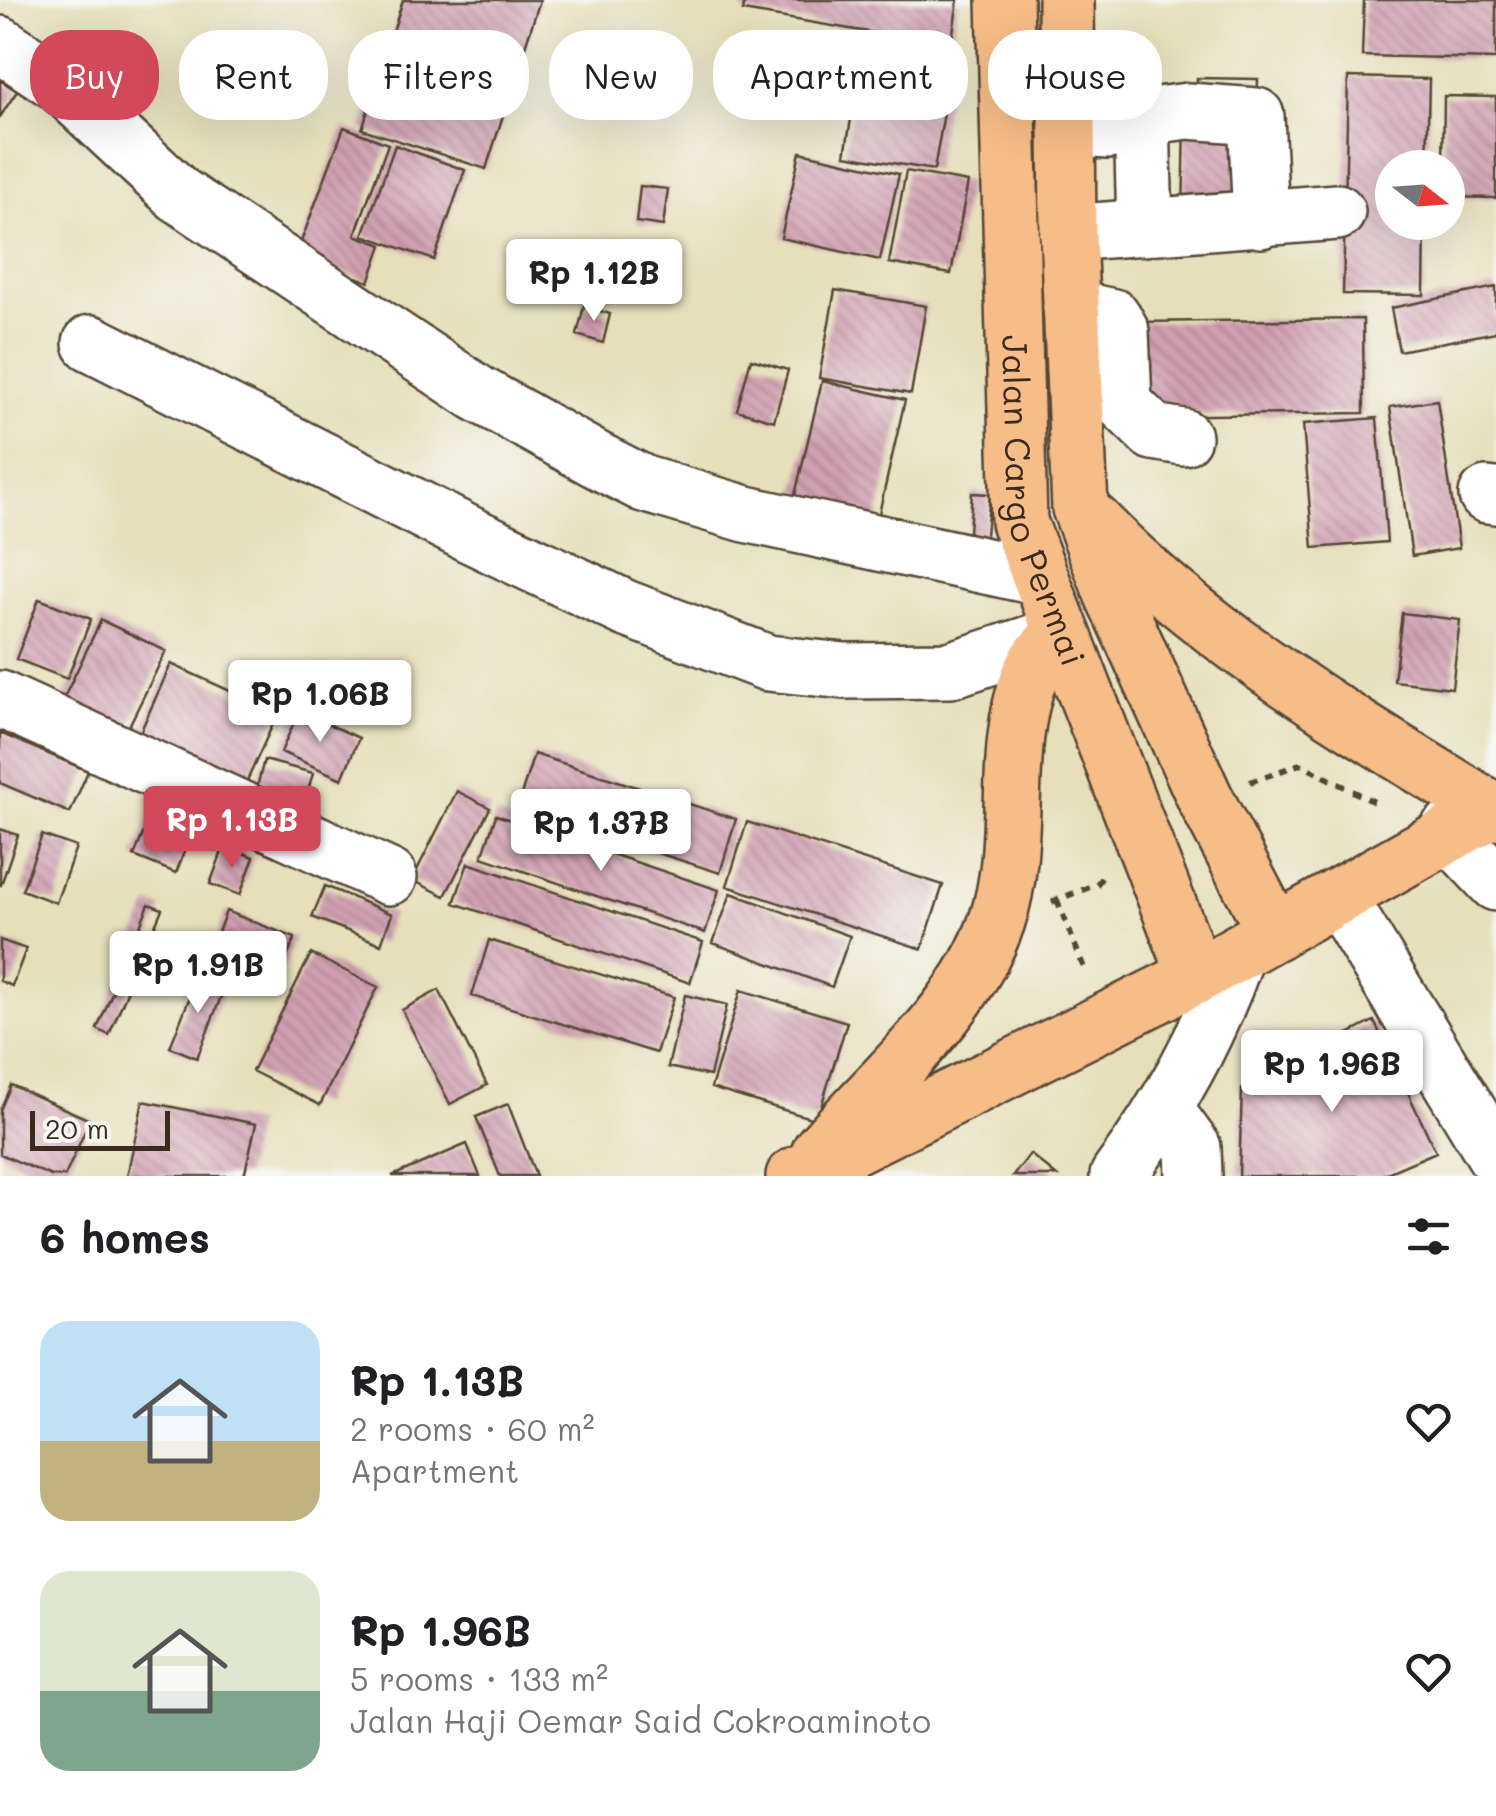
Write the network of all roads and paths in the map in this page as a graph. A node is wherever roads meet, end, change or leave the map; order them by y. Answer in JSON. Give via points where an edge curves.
{"nodes":[{"id":1,"x":1005,"y":0,"type":"edge"},
{"id":2,"x":1066,"y":0,"type":"edge"},
{"id":3,"x":0,"y":44,"type":"edge"},
{"id":4,"x":1162,"y":114,"type":"edge"},
{"id":5,"x":1133,"y":120,"type":"edge"},
{"id":6,"x":1142,"y":120,"type":"edge"},
{"id":7,"x":1068,"y":128,"type":"junction"},
{"id":8,"x":1337,"y":212,"type":"dead end"},
{"id":9,"x":1261,"y":220,"type":"junction"},
{"id":10,"x":1145,"y":228,"type":"junction"},
{"id":11,"x":1068,"y":233,"type":"junction"},
{"id":12,"x":1072,"y":308,"type":"junction"},
{"id":13,"x":91,"y":343,"type":"dead end"},
{"id":14,"x":1183,"y":436,"type":"dead end"},
{"id":15,"x":1080,"y":508,"type":"junction"},
{"id":16,"x":1037,"y":576,"type":"junction"},
{"id":17,"x":1060,"y":634,"type":"junction"},
{"id":18,"x":0,"y":699,"type":"edge"},
{"id":19,"x":1478,"y":816,"type":"edge"},
{"id":20,"x":389,"y":877,"type":"dead end"},
{"id":21,"x":1496,"y":883,"type":"edge"},
{"id":22,"x":1340,"y":898,"type":"junction"},
{"id":23,"x":1057,"y":900,"type":"dead end"},
{"id":24,"x":1236,"y":954,"type":"junction"},
{"id":25,"x":1104,"y":1020,"type":"junction"},
{"id":26,"x":1166,"y":1111,"type":"junction"},
{"id":27,"x":1496,"y":1157,"type":"edge"},
{"id":28,"x":798,"y":1174,"type":"edge"},
{"id":29,"x":1118,"y":1176,"type":"edge"},
{"id":30,"x":1194,"y":1176,"type":"edge"}],
"edges":[{"from":1,"to":16,"type":"highway","name":"Jalan Cargo Permai","via":[[1019,522]]},
{"from":2,"to":7,"type":"highway","name":"Jalan Cargo Permai"},
{"from":3,"to":16,"type":"street","via":[[60,84],[190,202],[477,392],[597,460],[644,484],[746,514]]},
{"from":4,"to":9,"type":"street","via":[[1256,116]]},
{"from":5,"to":7,"type":"street","via":[[1108,131]]},
{"from":6,"to":10,"type":"street"},
{"from":7,"to":11,"type":"highway","name":"Jalan Cargo Permai"},
{"from":8,"to":9,"type":"street"},
{"from":9,"to":10,"type":"street"},
{"from":10,"to":11,"type":"street"},
{"from":11,"to":12,"type":"highway","name":"Jalan Cargo Permai"},
{"from":12,"to":14,"type":"street","via":[[1113,317],[1121,331],[1124,404],[1153,432]]},
{"from":12,"to":15,"type":"highway","name":"Jalan Cargo Permai"},
{"from":13,"to":17,"type":"street","via":[[556,576],[768,663],[845,671],[950,670]]},
{"from":15,"to":19,"type":"highway","via":[[1231,645]]},
{"from":15,"to":24,"type":"highway","name":"Jalan Cargo Permai","via":[[1205,798]]},
{"from":16,"to":17,"type":"highway","name":"Jalan Cargo Permai"},
{"from":17,"to":24,"type":"highway","name":"Jalan Cargo Permai"},
{"from":17,"to":28,"type":"highway","via":[[1029,676],[1020,715],[1007,882],[996,924],[960,993]]},
{"from":18,"to":20,"type":"street"},
{"from":19,"to":21,"type":"street"},
{"from":19,"to":22,"type":"highway"},
{"from":22,"to":24,"type":"highway"},
{"from":22,"to":27,"type":"street"},
{"from":23,"to":25,"type":"path"},
{"from":24,"to":25,"type":"highway"},
{"from":24,"to":26,"type":"street","via":[[1205,1040]]},
{"from":25,"to":28,"type":"highway"},
{"from":26,"to":29,"type":"street"},
{"from":26,"to":30,"type":"street","via":[[1193,1148]]}]}
